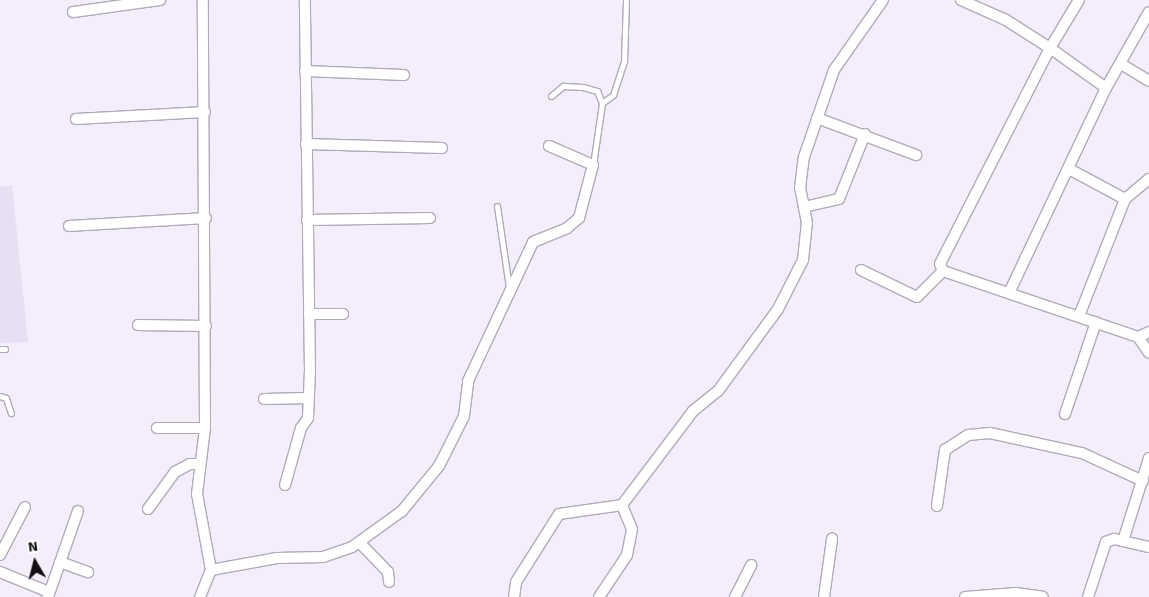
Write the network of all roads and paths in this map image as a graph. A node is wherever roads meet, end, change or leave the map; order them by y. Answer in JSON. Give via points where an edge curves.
{"nodes":[{"id":1,"x":160,"y":0,"type":"edge"},
{"id":2,"x":203,"y":0,"type":"edge"},
{"id":3,"x":305,"y":0,"type":"edge"},
{"id":4,"x":626,"y":0,"type":"edge"},
{"id":5,"x":883,"y":0,"type":"edge"},
{"id":6,"x":961,"y":0,"type":"edge"},
{"id":7,"x":1079,"y":0,"type":"edge"},
{"id":8,"x":73,"y":12,"type":"dead end"},
{"id":9,"x":1149,"y":12,"type":"edge"},
{"id":10,"x":1050,"y":48,"type":"junction"},
{"id":11,"x":1121,"y":64,"type":"junction"},
{"id":12,"x":305,"y":71,"type":"junction"},
{"id":13,"x":404,"y":75,"type":"dead end"},
{"id":14,"x":1149,"y":81,"type":"edge"},
{"id":15,"x":1106,"y":88,"type":"junction"},
{"id":16,"x":551,"y":96,"type":"dead end"},
{"id":17,"x":602,"y":104,"type":"junction"},
{"id":18,"x":204,"y":112,"type":"junction"},
{"id":19,"x":817,"y":118,"type":"junction"},
{"id":20,"x":76,"y":119,"type":"dead end"},
{"id":21,"x":865,"y":134,"type":"junction"},
{"id":22,"x":306,"y":144,"type":"junction"},
{"id":23,"x":549,"y":146,"type":"dead end"},
{"id":24,"x":442,"y":148,"type":"dead end"},
{"id":25,"x":916,"y":155,"type":"dead end"},
{"id":26,"x":593,"y":165,"type":"junction"},
{"id":27,"x":1069,"y":169,"type":"junction"},
{"id":28,"x":1148,"y":182,"type":"edge"},
{"id":29,"x":1125,"y":199,"type":"junction"},
{"id":30,"x":497,"y":206,"type":"dead end"},
{"id":31,"x":804,"y":207,"type":"junction"},
{"id":32,"x":206,"y":218,"type":"junction"},
{"id":33,"x":430,"y":218,"type":"dead end"},
{"id":34,"x":307,"y":220,"type":"junction"},
{"id":35,"x":69,"y":226,"type":"dead end"},
{"id":36,"x":861,"y":270,"type":"dead end"},
{"id":37,"x":942,"y":271,"type":"junction"},
{"id":38,"x":509,"y":287,"type":"junction"},
{"id":39,"x":1009,"y":293,"type":"junction"},
{"id":40,"x":309,"y":314,"type":"junction"},
{"id":41,"x":343,"y":314,"type":"dead end"},
{"id":42,"x":1079,"y":316,"type":"junction"},
{"id":43,"x":1096,"y":322,"type":"junction"},
{"id":44,"x":138,"y":325,"type":"dead end"},
{"id":45,"x":206,"y":326,"type":"junction"},
{"id":46,"x":1149,"y":332,"type":"edge"},
{"id":47,"x":1138,"y":337,"type":"junction"},
{"id":48,"x":1149,"y":353,"type":"edge"},
{"id":49,"x":0,"y":396,"type":"edge"},
{"id":50,"x":308,"y":398,"type":"junction"},
{"id":51,"x":264,"y":399,"type":"dead end"},
{"id":52,"x":11,"y":413,"type":"dead end"},
{"id":53,"x":1065,"y":414,"type":"dead end"},
{"id":54,"x":157,"y":428,"type":"dead end"},
{"id":55,"x":205,"y":428,"type":"junction"},
{"id":56,"x":1149,"y":458,"type":"edge"},
{"id":57,"x":200,"y":464,"type":"junction"},
{"id":58,"x":1143,"y":481,"type":"junction"},
{"id":59,"x":285,"y":485,"type":"dead end"},
{"id":60,"x":622,"y":505,"type":"junction"},
{"id":61,"x":937,"y":506,"type":"dead end"},
{"id":62,"x":25,"y":507,"type":"dead end"},
{"id":63,"x":148,"y":509,"type":"dead end"},
{"id":64,"x":78,"y":511,"type":"dead end"},
{"id":65,"x":832,"y":539,"type":"dead end"},
{"id":66,"x":1123,"y":541,"type":"junction"},
{"id":67,"x":360,"y":543,"type":"junction"},
{"id":68,"x":1149,"y":547,"type":"edge"},
{"id":69,"x":0,"y":555,"type":"edge"},
{"id":70,"x":60,"y":562,"type":"junction"},
{"id":71,"x":751,"y":565,"type":"dead end"},
{"id":72,"x":211,"y":570,"type":"junction"},
{"id":73,"x":0,"y":572,"type":"edge"},
{"id":74,"x":88,"y":572,"type":"dead end"},
{"id":75,"x":389,"y":582,"type":"dead end"},
{"id":76,"x":49,"y":594,"type":"edge"},
{"id":77,"x":200,"y":597,"type":"edge"},
{"id":78,"x":514,"y":597,"type":"edge"},
{"id":79,"x":598,"y":597,"type":"edge"},
{"id":80,"x":735,"y":597,"type":"edge"},
{"id":81,"x":824,"y":597,"type":"edge"},
{"id":82,"x":965,"y":597,"type":"edge"},
{"id":83,"x":1043,"y":597,"type":"edge"},
{"id":84,"x":1088,"y":597,"type":"edge"}],
"edges":[{"from":1,"to":8,"type":"street"},
{"from":2,"to":18,"type":"street"},
{"from":3,"to":12,"type":"street"},
{"from":4,"to":17,"type":"lane","via":[[624,61],[613,95]]},
{"from":5,"to":19,"type":"street","via":[[834,70]]},
{"from":6,"to":10,"type":"street","via":[[1006,20]]},
{"from":7,"to":10,"type":"street"},
{"from":9,"to":11,"type":"street"},
{"from":10,"to":15,"type":"street"},
{"from":10,"to":37,"type":"street","via":[[942,254]]},
{"from":11,"to":14,"type":"street"},
{"from":11,"to":15,"type":"street"},
{"from":12,"to":13,"type":"street"},
{"from":12,"to":22,"type":"street"},
{"from":15,"to":27,"type":"street"},
{"from":16,"to":17,"type":"lane","via":[[563,86],[583,87],[597,91]]},
{"from":17,"to":26,"type":"lane"},
{"from":18,"to":20,"type":"street"},
{"from":18,"to":32,"type":"street"},
{"from":19,"to":21,"type":"street"},
{"from":19,"to":31,"type":"street","via":[[804,157],[800,188]]},
{"from":21,"to":25,"type":"street"},
{"from":21,"to":31,"type":"street","via":[[839,198]]},
{"from":22,"to":24,"type":"street"},
{"from":22,"to":34,"type":"street"},
{"from":23,"to":26,"type":"street"},
{"from":26,"to":38,"type":"street","via":[[579,218],[567,228],[533,242]]},
{"from":27,"to":29,"type":"street"},
{"from":27,"to":39,"type":"street"},
{"from":28,"to":29,"type":"street"},
{"from":29,"to":42,"type":"street"},
{"from":30,"to":38,"type":"lane"},
{"from":31,"to":60,"type":"street","via":[[807,223],[803,260],[778,309],[718,391],[693,411]]},
{"from":32,"to":35,"type":"street"},
{"from":32,"to":45,"type":"street"},
{"from":33,"to":34,"type":"street"},
{"from":34,"to":40,"type":"street"},
{"from":36,"to":37,"type":"street","via":[[917,297]]},
{"from":37,"to":39,"type":"street"},
{"from":38,"to":67,"type":"street","via":[[468,381],[464,416],[439,466],[402,511]]},
{"from":39,"to":42,"type":"street"},
{"from":40,"to":41,"type":"street"},
{"from":40,"to":50,"type":"street"},
{"from":42,"to":43,"type":"street"},
{"from":43,"to":47,"type":"street"},
{"from":43,"to":53,"type":"street"},
{"from":44,"to":45,"type":"street"},
{"from":45,"to":55,"type":"street"},
{"from":46,"to":47,"type":"street"},
{"from":47,"to":48,"type":"street"},
{"from":49,"to":52,"type":"lane","via":[[6,398]]},
{"from":50,"to":51,"type":"street"},
{"from":50,"to":59,"type":"street","via":[[308,418],[301,428]]},
{"from":54,"to":55,"type":"street"},
{"from":55,"to":57,"type":"street"},
{"from":56,"to":58,"type":"street"},
{"from":57,"to":63,"type":"street","via":[[190,464],[175,472]]},
{"from":57,"to":72,"type":"street","via":[[198,507]]},
{"from":58,"to":61,"type":"street","via":[[1082,453],[990,433],[968,435],[945,450]]},
{"from":58,"to":66,"type":"street"},
{"from":60,"to":78,"type":"street","via":[[559,514],[516,582]]},
{"from":60,"to":79,"type":"street","via":[[632,529],[627,555]]},
{"from":62,"to":69,"type":"street"},
{"from":64,"to":70,"type":"street"},
{"from":65,"to":81,"type":"street"},
{"from":66,"to":68,"type":"street"},
{"from":66,"to":84,"type":"street","via":[[1106,542]]},
{"from":67,"to":72,"type":"street","via":[[323,557],[277,558]]},
{"from":67,"to":75,"type":"street","via":[[388,572]]},
{"from":70,"to":74,"type":"street"},
{"from":70,"to":76,"type":"street"},
{"from":71,"to":80,"type":"street"},
{"from":72,"to":77,"type":"street"},
{"from":73,"to":76,"type":"street"},
{"from":82,"to":83,"type":"street","via":[[1016,593]]}]}
